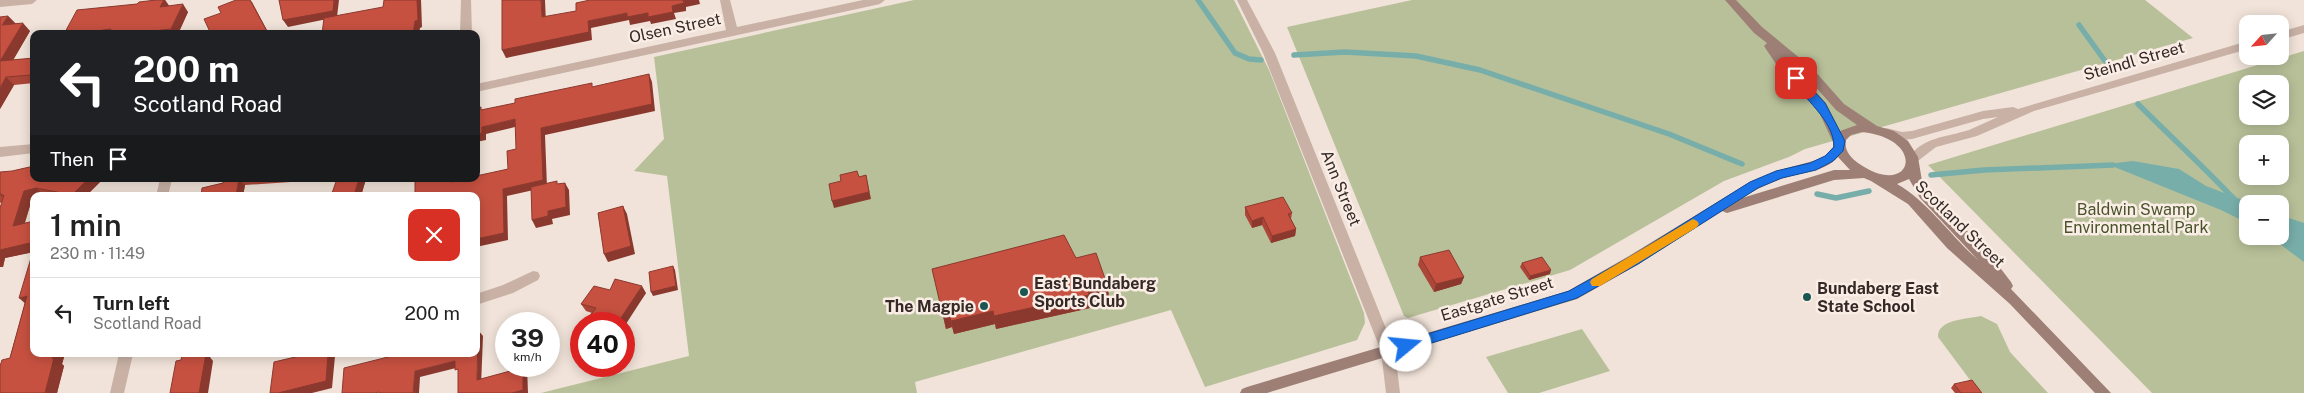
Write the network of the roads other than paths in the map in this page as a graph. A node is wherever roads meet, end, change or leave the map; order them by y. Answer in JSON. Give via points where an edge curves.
{"nodes":[{"id":1,"x":32,"y":0,"type":"edge"},
{"id":2,"x":466,"y":0,"type":"edge"},
{"id":3,"x":726,"y":0,"type":"edge"},
{"id":4,"x":880,"y":0,"type":"edge"},
{"id":5,"x":1242,"y":0,"type":"edge"},
{"id":6,"x":1730,"y":0,"type":"edge"},
{"id":7,"x":0,"y":3,"type":"edge"},
{"id":8,"x":2304,"y":29,"type":"edge"},
{"id":9,"x":466,"y":30,"type":"edge"},
{"id":10,"x":1758,"y":30,"type":"junction"},
{"id":11,"x":732,"y":32,"type":"junction"},
{"id":12,"x":2289,"y":33,"type":"edge"},
{"id":13,"x":2239,"y":48,"type":"edge"},
{"id":14,"x":480,"y":87,"type":"edge"},
{"id":15,"x":2030,"y":108,"type":"junction"},
{"id":16,"x":1880,"y":131,"type":"junction"},
{"id":17,"x":1840,"y":144,"type":"junction"},
{"id":18,"x":30,"y":148,"type":"edge"},
{"id":19,"x":0,"y":152,"type":"edge"},
{"id":20,"x":1913,"y":163,"type":"junction"},
{"id":21,"x":1870,"y":176,"type":"junction"},
{"id":22,"x":1714,"y":212,"type":"junction"},
{"id":23,"x":533,"y":276,"type":"dead end"},
{"id":24,"x":480,"y":299,"type":"edge"},
{"id":25,"x":2015,"y":300,"type":"junction"},
{"id":26,"x":1388,"y":351,"type":"junction"},
{"id":27,"x":125,"y":357,"type":"edge"},
{"id":28,"x":117,"y":393,"type":"edge"},
{"id":29,"x":1247,"y":393,"type":"edge"},
{"id":30,"x":1393,"y":393,"type":"edge"},
{"id":31,"x":2104,"y":393,"type":"edge"}],
"edges":[{"from":1,"to":7,"type":"street"},
{"from":2,"to":9,"type":"street"},
{"from":3,"to":11,"type":"street"},
{"from":4,"to":11,"type":"street","name":"Olsen Street"},
{"from":5,"to":26,"type":"street","name":"Ann Street","via":[[1269,53]]},
{"from":6,"to":10,"type":"street"},
{"from":8,"to":12,"type":"street"},
{"from":10,"to":16,"type":"street","via":[[1809,72],[1845,111]]},
{"from":10,"to":17,"type":"street","via":[[1782,64],[1822,106]]},
{"from":11,"to":14,"type":"street","name":"Olsen Street"},
{"from":13,"to":15,"type":"street","name":"Steindl Street"},
{"from":15,"to":16,"type":"street","name":"Steindl Street","via":[[1983,115],[1912,135]]},
{"from":15,"to":20,"type":"street","name":"Steindl Street","via":[[1973,133],[1932,144],[1923,149]]},
{"from":16,"to":17,"type":"street","via":[[1852,130],[1844,134]]},
{"from":16,"to":20,"type":"street","via":[[1904,144]]},
{"from":17,"to":21,"type":"street","via":[[1848,162]]},
{"from":17,"to":22,"type":"street","name":"Eastgate Street","via":[[1820,164],[1780,174],[1754,185]]},
{"from":18,"to":19,"type":"street"},
{"from":20,"to":21,"type":"street","via":[[1909,174],[1901,179]]},
{"from":20,"to":25,"type":"street","name":"Scotland Street","via":[[1916,182],[1924,195],[1983,256]]},
{"from":21,"to":22,"type":"street","name":"Eastgate Street","via":[[1834,175]]},
{"from":21,"to":25,"type":"street","name":"Scotland Street","via":[[1912,201],[1952,244]]},
{"from":22,"to":26,"type":"street","name":"Eastgate Street","via":[[1572,294]]},
{"from":23,"to":24,"type":"street"},
{"from":25,"to":31,"type":"street","name":"Scotland Street"},
{"from":26,"to":29,"type":"street","name":"Eastgate Street"},
{"from":26,"to":30,"type":"street","name":"Ann Street"},
{"from":27,"to":28,"type":"street"}]}
